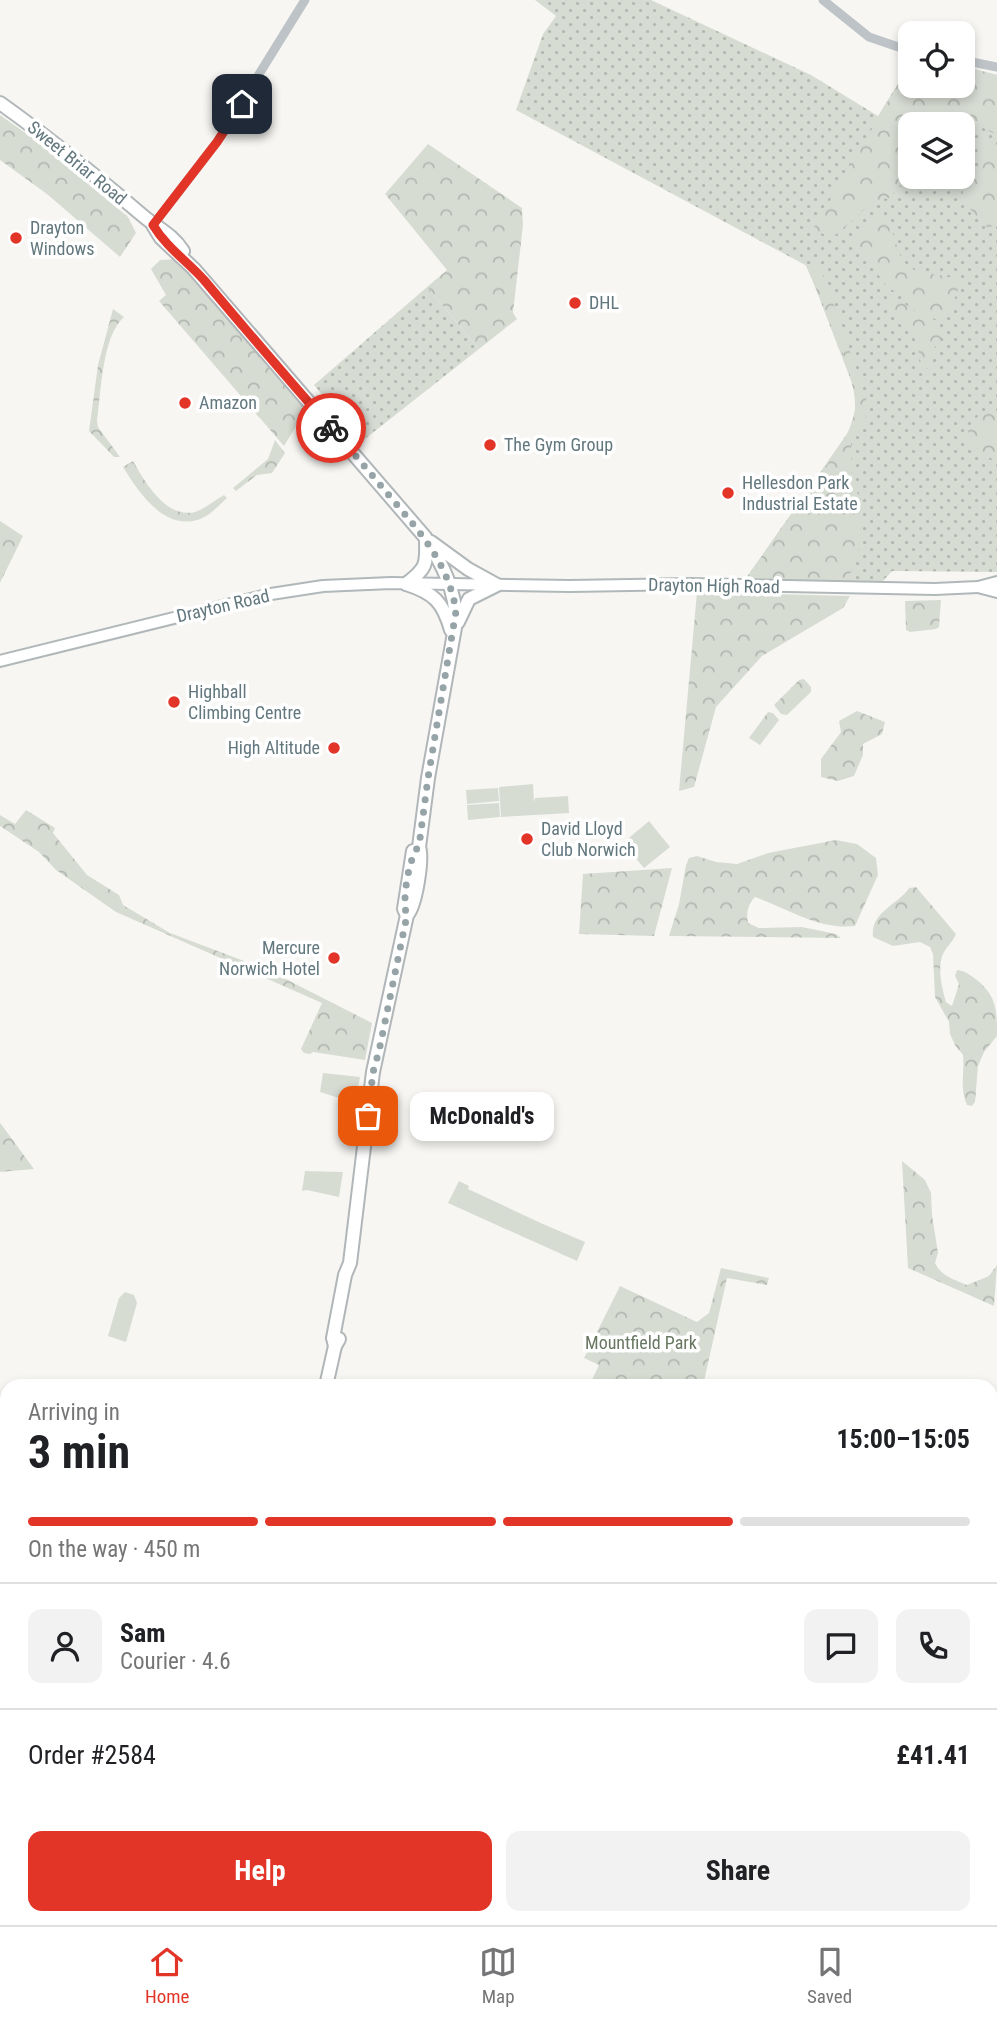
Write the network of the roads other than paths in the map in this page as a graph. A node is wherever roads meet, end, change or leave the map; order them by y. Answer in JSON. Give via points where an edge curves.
{"nodes":[{"id":1,"x":306,"y":0,"type":"edge"},
{"id":2,"x":823,"y":0,"type":"edge"},
{"id":3,"x":898,"y":47,"type":"edge"},
{"id":4,"x":975,"y":63,"type":"edge"},
{"id":5,"x":997,"y":67,"type":"edge"},
{"id":6,"x":0,"y":103,"type":"edge"},
{"id":7,"x":153,"y":225,"type":"junction"},
{"id":8,"x":425,"y":537,"type":"junction"},
{"id":9,"x":997,"y":582,"type":"edge"},
{"id":10,"x":406,"y":584,"type":"junction"},
{"id":11,"x":450,"y":585,"type":"junction"},
{"id":12,"x":497,"y":585,"type":"junction"},
{"id":13,"x":978,"y":587,"type":"junction"},
{"id":14,"x":997,"y":592,"type":"edge"},
{"id":15,"x":453,"y":638,"type":"junction"},
{"id":16,"x":0,"y":661,"type":"edge"},
{"id":17,"x":328,"y":1379,"type":"edge"}],
"edges":[{"from":1,"to":7,"type":"street","via":[[217,142]]},
{"from":2,"to":3,"type":"street","via":[[869,37]]},
{"from":4,"to":5,"type":"street"},
{"from":6,"to":7,"type":"highway","name":"Sweet Briar Road"},
{"from":7,"to":8,"type":"highway","name":"Sweet Briar Road","via":[[169,234]]},
{"from":8,"to":10,"type":"highway","via":[[424,568]]},
{"from":8,"to":11,"type":"highway","name":"Sweet Briar Road"},
{"from":8,"to":12,"type":"highway"},
{"from":9,"to":13,"type":"main road","name":"Drayton High Road"},
{"from":10,"to":11,"type":"main road","name":"Drayton Road"},
{"from":10,"to":15,"type":"highway","via":[[423,589],[438,601]]},
{"from":10,"to":16,"type":"main road","name":"Drayton Road","via":[[323,586],[271,594]]},
{"from":11,"to":12,"type":"main road","name":"Drayton High Road"},
{"from":11,"to":15,"type":"highway","name":"Sweet Briar Road","via":[[456,611]]},
{"from":12,"to":13,"type":"main road","name":"Drayton High Road"},
{"from":12,"to":15,"type":"highway","via":[[469,599]]},
{"from":13,"to":14,"type":"main road","name":"Drayton High Road"},
{"from":15,"to":17,"type":"highway","via":[[428,778],[413,910],[407,915],[373,1072],[350,1293]]}]}
